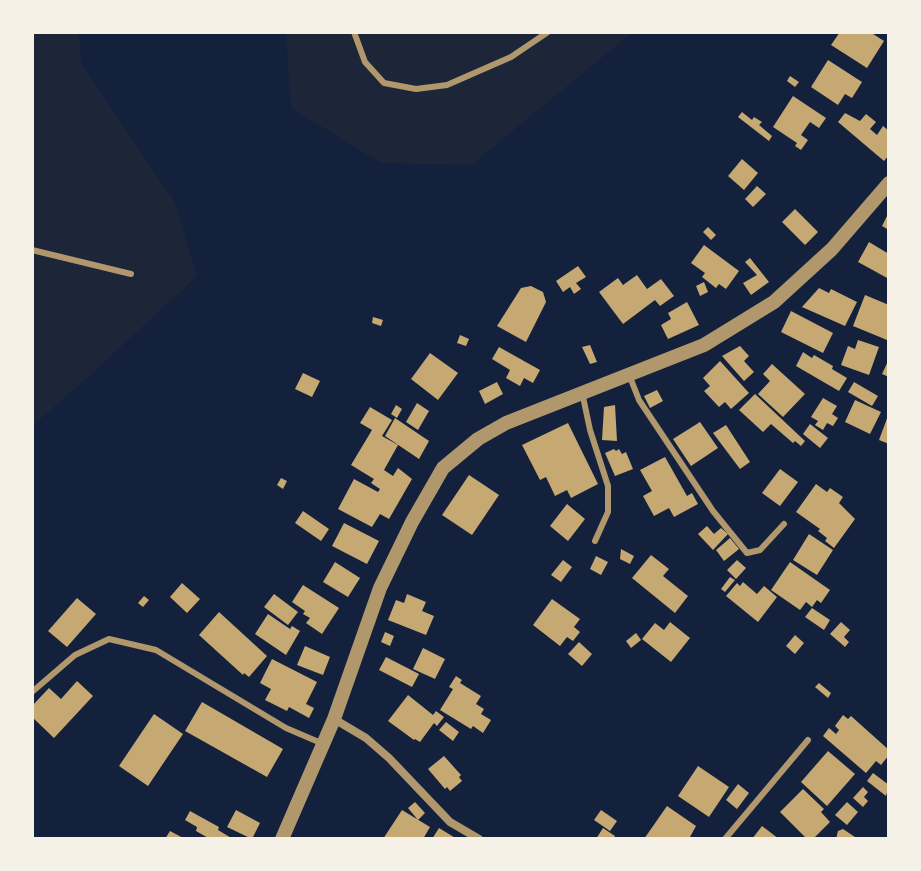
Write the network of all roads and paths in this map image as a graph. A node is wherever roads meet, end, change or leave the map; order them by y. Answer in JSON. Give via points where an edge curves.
{"nodes":[{"id":1,"x":354,"y":32,"type":"edge"},
{"id":2,"x":548,"y":32,"type":"edge"},
{"id":3,"x":889,"y":183,"type":"edge"},
{"id":4,"x":32,"y":250,"type":"edge"},
{"id":5,"x":131,"y":274,"type":"dead end"},
{"id":6,"x":628,"y":374,"type":"junction"},
{"id":7,"x":582,"y":392,"type":"junction"},
{"id":8,"x":784,"y":524,"type":"dead end"},
{"id":9,"x":595,"y":541,"type":"dead end"},
{"id":10,"x":32,"y":692,"type":"edge"},
{"id":11,"x":334,"y":719,"type":"junction"},
{"id":12,"x":808,"y":740,"type":"dead end"},
{"id":13,"x":323,"y":744,"type":"junction"},
{"id":14,"x":282,"y":839,"type":"edge"},
{"id":15,"x":479,"y":839,"type":"edge"},
{"id":16,"x":725,"y":839,"type":"edge"}],
"edges":[{"from":1,"to":2,"type":"lane","via":[[365,62],[384,83],[416,89],[447,85],[511,57]]},
{"from":3,"to":6,"type":"street","via":[[832,249],[774,302],[704,345]]},
{"from":4,"to":5,"type":"lane"},
{"from":6,"to":7,"type":"street"},
{"from":6,"to":8,"type":"lane","via":[[639,400],[747,553],[760,550]]},
{"from":7,"to":9,"type":"lane","via":[[608,486],[608,512]]},
{"from":7,"to":11,"type":"street","via":[[506,423],[443,468],[380,588]]},
{"from":10,"to":13,"type":"lane","via":[[75,655],[109,639],[156,650],[286,728]]},
{"from":11,"to":13,"type":"street"},
{"from":11,"to":15,"type":"street","via":[[366,738],[450,822]]},
{"from":12,"to":16,"type":"lane"},
{"from":13,"to":14,"type":"street"}]}
